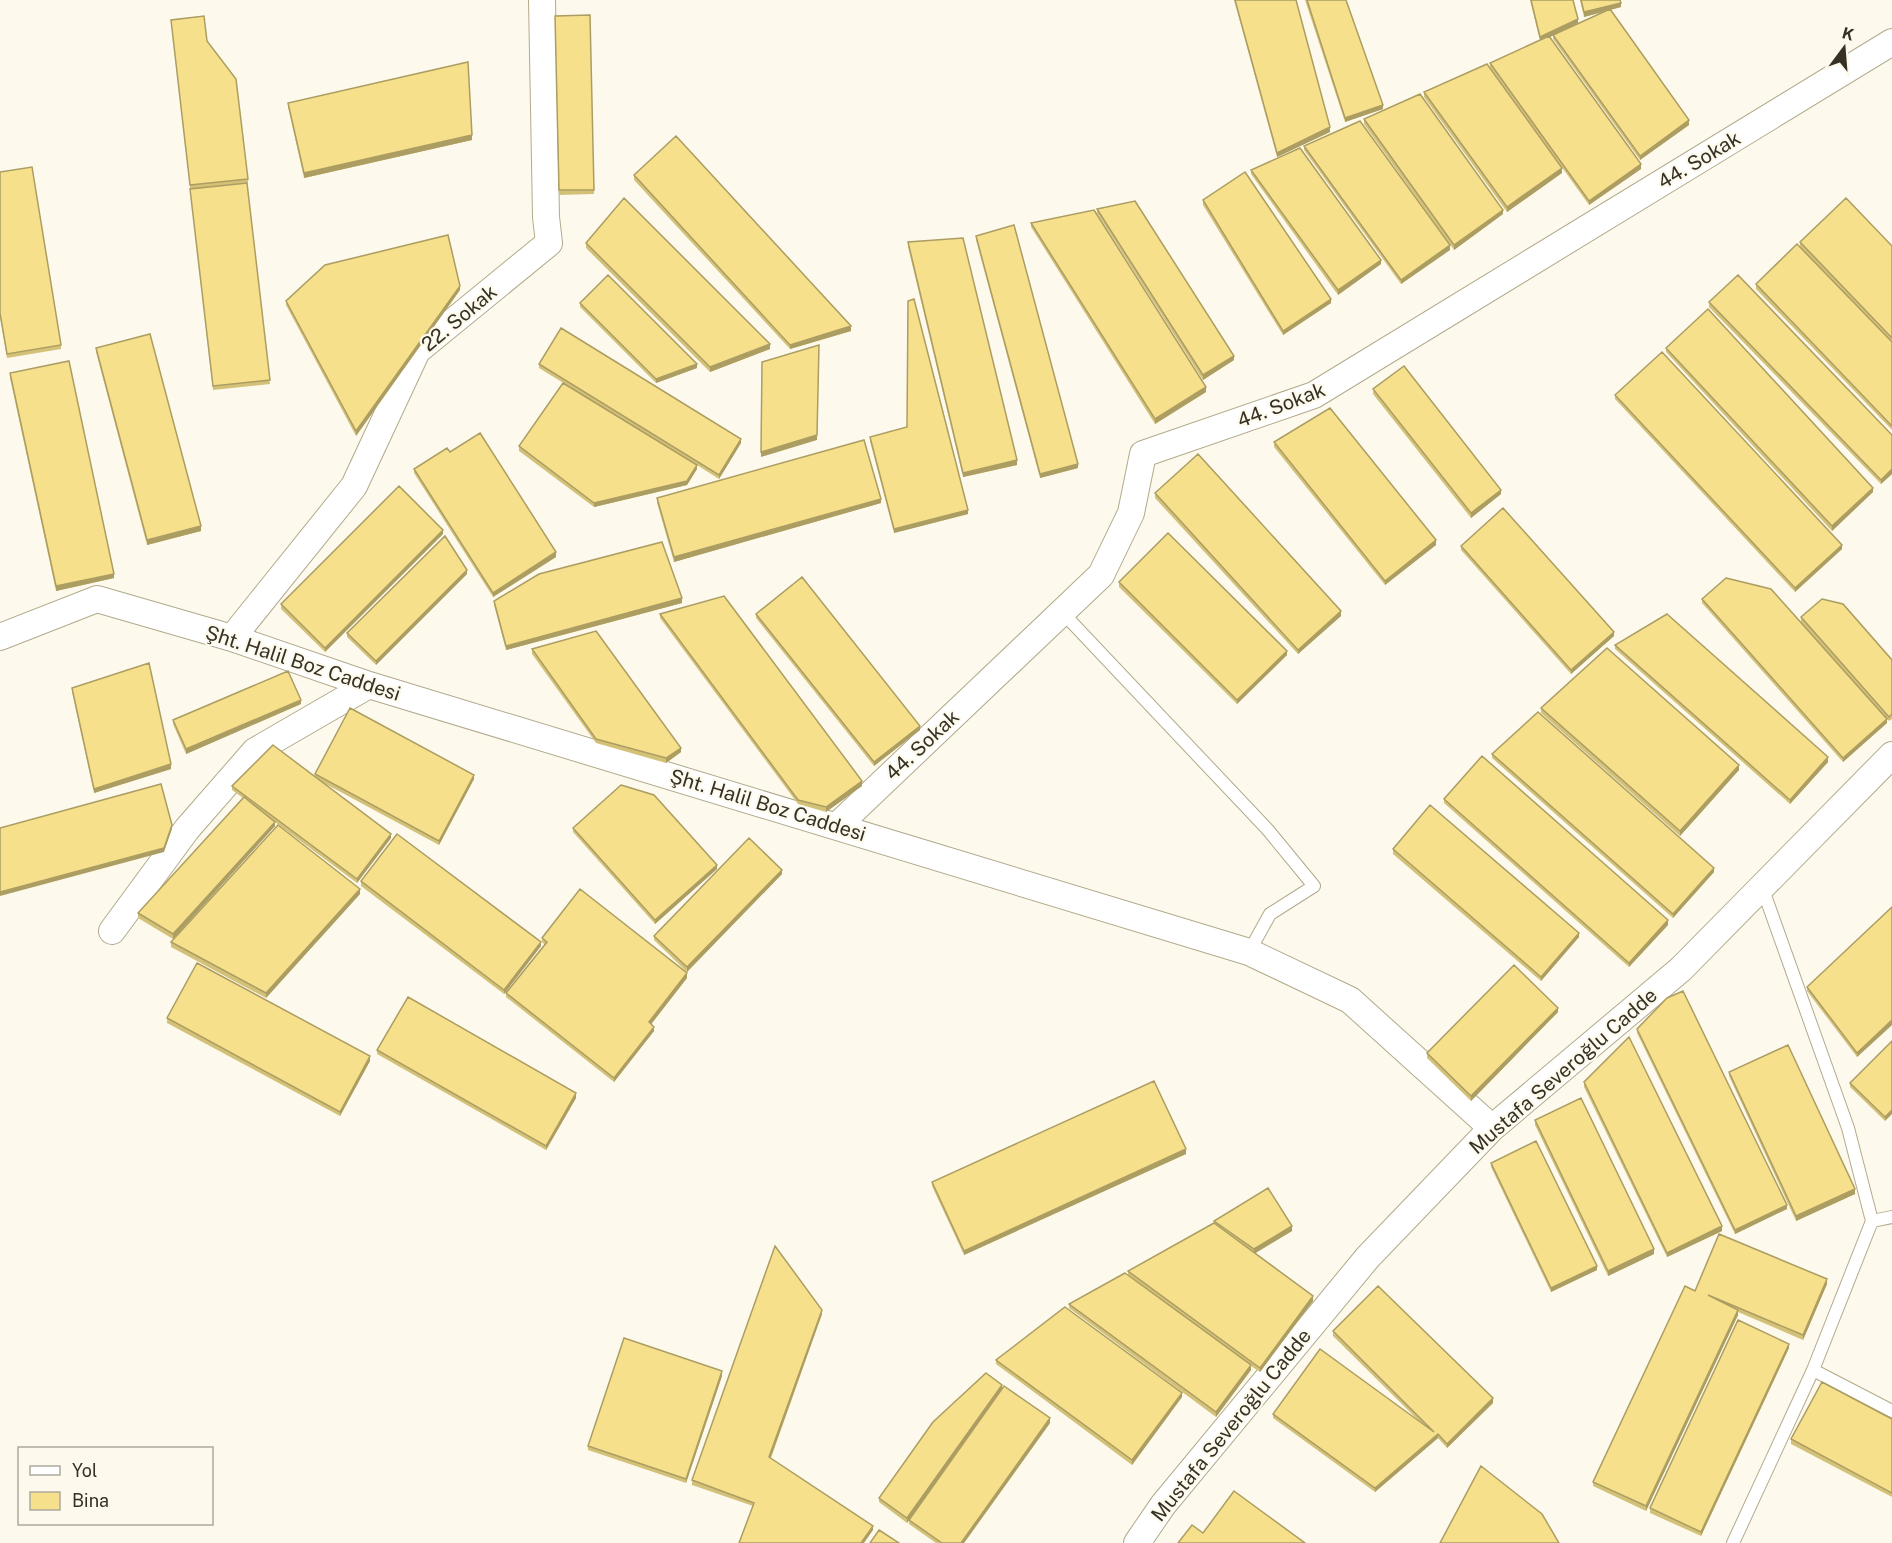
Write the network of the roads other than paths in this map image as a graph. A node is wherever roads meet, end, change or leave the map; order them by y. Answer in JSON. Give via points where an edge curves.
{"nodes":[{"id":1,"x":542,"y":0,"type":"edge"},
{"id":2,"x":1892,"y":42,"type":"edge"},
{"id":3,"x":1062,"y":612,"type":"junction"},
{"id":4,"x":0,"y":637,"type":"edge"},
{"id":5,"x":232,"y":638,"type":"junction"},
{"id":6,"x":369,"y":685,"type":"junction"},
{"id":7,"x":1892,"y":755,"type":"edge"},
{"id":8,"x":837,"y":826,"type":"junction"},
{"id":9,"x":1762,"y":887,"type":"junction"},
{"id":10,"x":112,"y":931,"type":"dead end"},
{"id":11,"x":1249,"y":952,"type":"junction"},
{"id":12,"x":1492,"y":1128,"type":"junction"},
{"id":13,"x":1892,"y":1217,"type":"edge"},
{"id":14,"x":1872,"y":1221,"type":"junction"},
{"id":15,"x":1813,"y":1370,"type":"junction"},
{"id":16,"x":1892,"y":1411,"type":"edge"},
{"id":17,"x":1137,"y":1543,"type":"edge"},
{"id":18,"x":1733,"y":1543,"type":"edge"}],
"edges":[{"from":1,"to":5,"type":"street","name":"22. Sokak","via":[[549,243],[417,351],[354,486]]},
{"from":2,"to":3,"type":"street","name":"44. Sokak","via":[[1314,395],[1143,454],[1131,513],[1101,575]]},
{"from":3,"to":8,"type":"street","name":"44. Sokak"},
{"from":3,"to":11,"type":"lane","via":[[1268,830],[1314,886],[1270,914]]},
{"from":4,"to":5,"type":"street","name":"Şht. Halil Boz Caddesi","via":[[97,599]]},
{"from":5,"to":6,"type":"street","name":"Şht. Halil Boz Caddesi"},
{"from":6,"to":8,"type":"street","name":"Şht. Halil Boz Caddesi"},
{"from":6,"to":10,"type":"street","via":[[255,751],[187,829]]},
{"from":7,"to":9,"type":"street","name":"Mustafa Severoğlu Cadde"},
{"from":8,"to":11,"type":"street","name":"Şht. Halil Boz Caddesi"},
{"from":9,"to":12,"type":"street","name":"Mustafa Severoğlu Cadde","via":[[1681,969]]},
{"from":9,"to":14,"type":"lane","via":[[1848,1128]]},
{"from":11,"to":12,"type":"street","name":"Şht. Halil Boz Caddesi","via":[[1350,1000]]},
{"from":12,"to":17,"type":"street","name":"Mustafa Severoğlu Cadde","via":[[1368,1257],[1163,1505]]},
{"from":13,"to":14,"type":"lane"},
{"from":14,"to":15,"type":"lane"},
{"from":15,"to":16,"type":"lane"},
{"from":15,"to":18,"type":"lane"}]}
